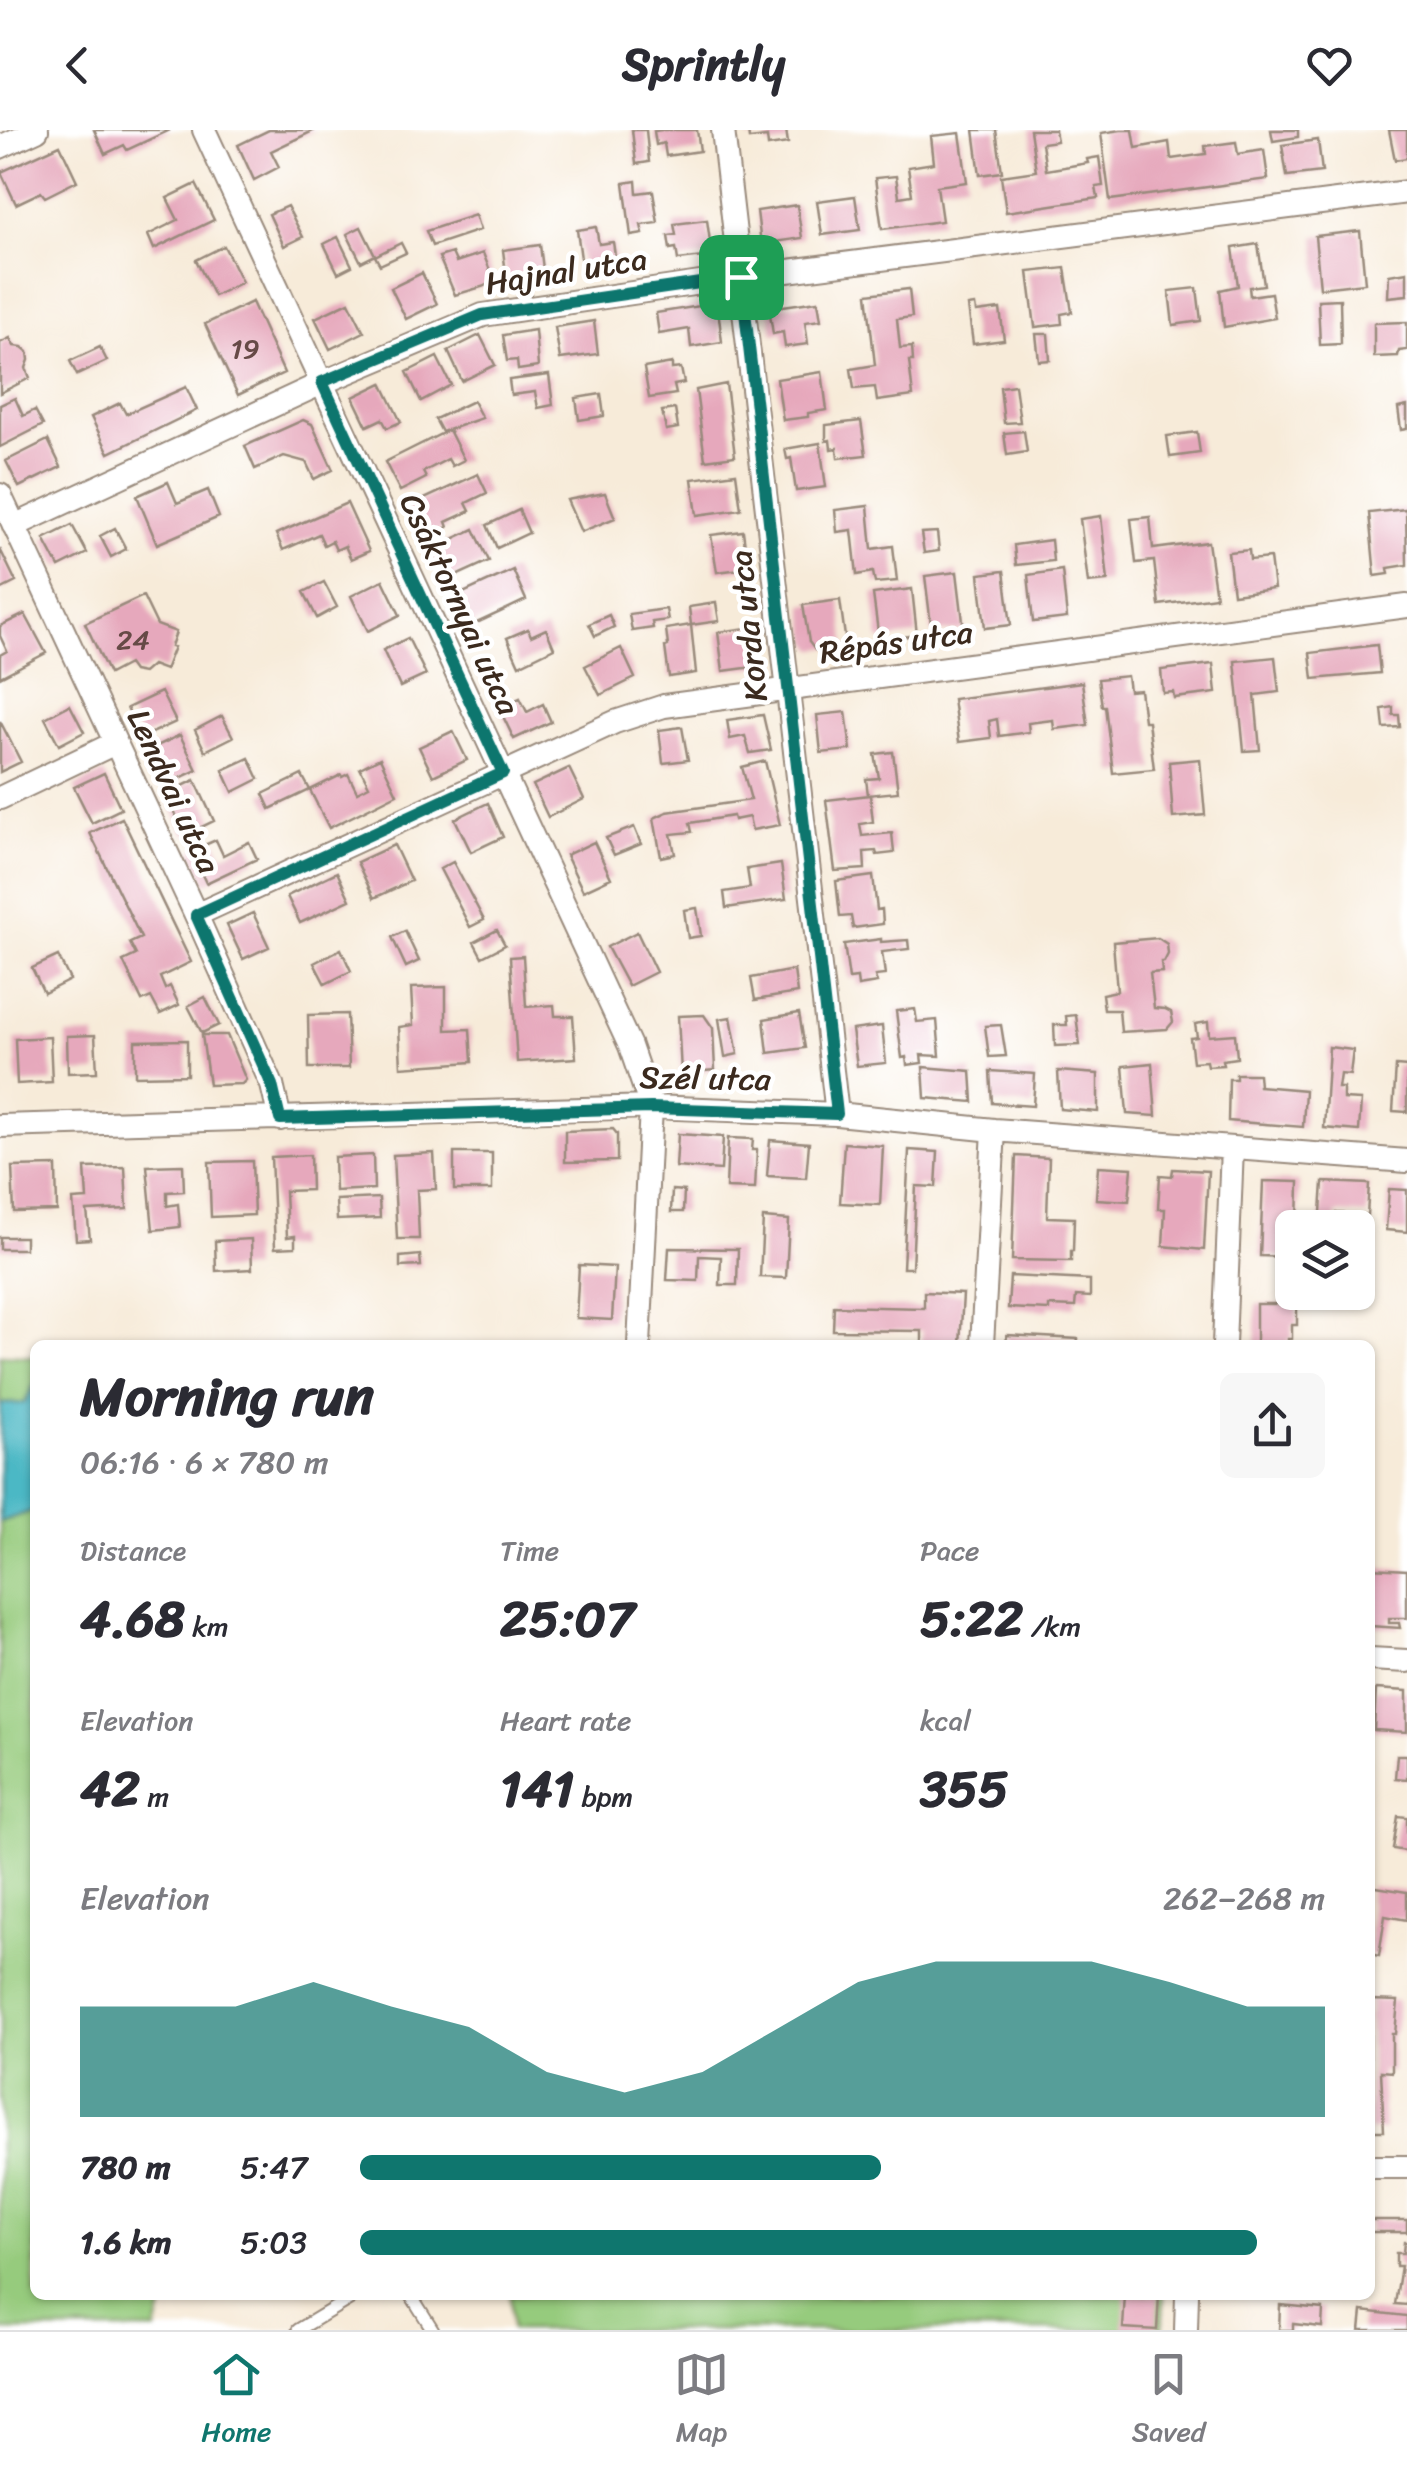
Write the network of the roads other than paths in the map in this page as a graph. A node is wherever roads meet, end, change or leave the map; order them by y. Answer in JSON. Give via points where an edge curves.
{"nodes":[{"id":1,"x":38,"y":130,"type":"edge"},
{"id":2,"x":204,"y":130,"type":"edge"},
{"id":3,"x":723,"y":130,"type":"edge"},
{"id":4,"x":0,"y":147,"type":"edge"},
{"id":5,"x":1407,"y":192,"type":"edge"},
{"id":6,"x":741,"y":277,"type":"junction"},
{"id":7,"x":322,"y":382,"type":"junction"},
{"id":8,"x":0,"y":495,"type":"edge"},
{"id":9,"x":14,"y":526,"type":"junction"},
{"id":10,"x":1407,"y":606,"type":"edge"},
{"id":11,"x":788,"y":689,"type":"junction"},
{"id":12,"x":115,"y":744,"type":"junction"},
{"id":13,"x":503,"y":773,"type":"junction"},
{"id":14,"x":0,"y":798,"type":"edge"},
{"id":15,"x":196,"y":915,"type":"junction"},
{"id":16,"x":651,"y":1108,"type":"junction"},
{"id":17,"x":837,"y":1114,"type":"junction"},
{"id":18,"x":280,"y":1119,"type":"junction"},
{"id":19,"x":0,"y":1126,"type":"edge"},
{"id":20,"x":994,"y":1130,"type":"junction"},
{"id":21,"x":1232,"y":1148,"type":"junction"},
{"id":22,"x":1407,"y":1161,"type":"edge"},
{"id":23,"x":639,"y":1340,"type":"edge"},
{"id":24,"x":982,"y":1340,"type":"edge"},
{"id":25,"x":1224,"y":1340,"type":"edge"},
{"id":26,"x":1375,"y":1659,"type":"edge"},
{"id":27,"x":1407,"y":1660,"type":"edge"},
{"id":28,"x":1407,"y":2167,"type":"edge"},
{"id":29,"x":1375,"y":2168,"type":"edge"},
{"id":30,"x":348,"y":2300,"type":"edge"},
{"id":31,"x":414,"y":2300,"type":"edge"},
{"id":32,"x":1187,"y":2300,"type":"edge"},
{"id":33,"x":298,"y":2330,"type":"edge"},
{"id":34,"x":433,"y":2330,"type":"edge"},
{"id":35,"x":1186,"y":2330,"type":"edge"}],
"edges":[{"from":1,"to":4,"type":"street"},
{"from":2,"to":7,"type":"street","name":"Csáktornyai utca"},
{"from":3,"to":6,"type":"street","name":"Korda utca"},
{"from":5,"to":6,"type":"street","name":"Hajnal utca"},
{"from":6,"to":7,"type":"street","name":"Hajnal utca","via":[[482,315]]},
{"from":6,"to":11,"type":"street","name":"Korda utca"},
{"from":7,"to":9,"type":"street","name":"Hajnal utca"},
{"from":7,"to":13,"type":"street","name":"Csáktornyai utca"},
{"from":8,"to":9,"type":"street","name":"Lendvai utca"},
{"from":9,"to":12,"type":"street","name":"Lendvai utca"},
{"from":10,"to":11,"type":"street","name":"Répás utca"},
{"from":11,"to":13,"type":"street","name":"Répás utca","via":[[664,706]]},
{"from":11,"to":17,"type":"street","name":"Korda utca"},
{"from":12,"to":14,"type":"street"},
{"from":12,"to":15,"type":"street","name":"Lendvai utca"},
{"from":13,"to":15,"type":"street","name":"Répás utca"},
{"from":13,"to":16,"type":"street","name":"Csáktornyai utca","via":[[630,1046]]},
{"from":15,"to":18,"type":"street","name":"Lendvai utca","via":[[272,1085]]},
{"from":16,"to":17,"type":"street","name":"Szél utca"},
{"from":16,"to":18,"type":"street","name":"Szél utca"},
{"from":16,"to":23,"type":"street"},
{"from":17,"to":20,"type":"street","name":"Szél utca"},
{"from":18,"to":19,"type":"street","name":"Szél utca"},
{"from":20,"to":21,"type":"street","name":"Szél utca"},
{"from":20,"to":24,"type":"street"},
{"from":21,"to":22,"type":"street","name":"Szél utca"},
{"from":21,"to":25,"type":"street"},
{"from":26,"to":27,"type":"street"},
{"from":28,"to":29,"type":"street"},
{"from":30,"to":33,"type":"lane"},
{"from":31,"to":34,"type":"lane"},
{"from":32,"to":35,"type":"street"}]}
